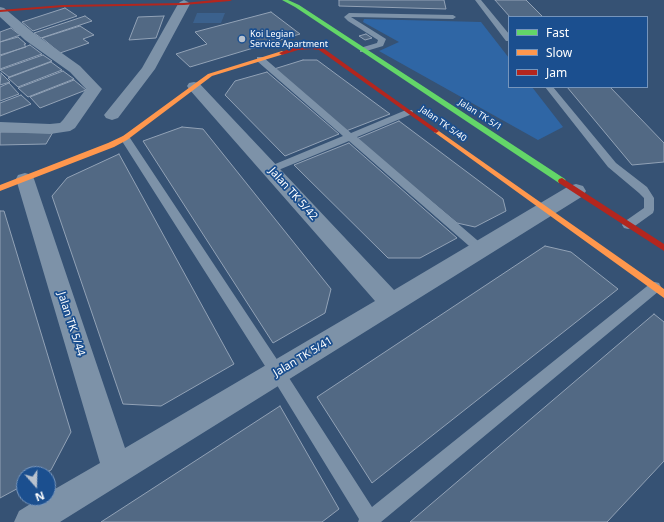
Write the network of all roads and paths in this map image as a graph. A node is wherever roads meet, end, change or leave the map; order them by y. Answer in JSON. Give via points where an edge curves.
{"nodes":[{"id":1,"x":230,"y":0,"type":"edge"},
{"id":2,"x":284,"y":0,"type":"edge"},
{"id":3,"x":478,"y":0,"type":"edge"},
{"id":4,"x":184,"y":4,"type":"junction"},
{"id":5,"x":0,"y":11,"type":"edge"},
{"id":6,"x":454,"y":17,"type":"dead end"},
{"id":7,"x":508,"y":37,"type":"edge"},
{"id":8,"x":363,"y":50,"type":"junction"},
{"id":9,"x":260,"y":59,"type":"junction"},
{"id":10,"x":194,"y":86,"type":"junction"},
{"id":11,"x":549,"y":88,"type":"edge"},
{"id":12,"x":409,"y":112,"type":"junction"},
{"id":13,"x":112,"y":115,"type":"dead end"},
{"id":14,"x":0,"y":127,"type":"edge"},
{"id":15,"x":350,"y":137,"type":"junction"},
{"id":16,"x":124,"y":138,"type":"junction"},
{"id":17,"x":272,"y":170,"type":"junction"},
{"id":18,"x":25,"y":179,"type":"junction"},
{"id":19,"x":0,"y":188,"type":"edge"},
{"id":20,"x":576,"y":191,"type":"junction"},
{"id":21,"x":546,"y":209,"type":"junction"},
{"id":22,"x":628,"y":225,"type":"junction"},
{"id":23,"x":664,"y":248,"type":"edge"},
{"id":24,"x":480,"y":249,"type":"junction"},
{"id":25,"x":660,"y":290,"type":"edge"},
{"id":26,"x":392,"y":303,"type":"junction"},
{"id":27,"x":277,"y":372,"type":"junction"},
{"id":28,"x":117,"y":470,"type":"junction"},
{"id":29,"x":369,"y":521,"type":"edge"},
{"id":30,"x":30,"y":522,"type":"edge"}],
"edges":[{"from":1,"to":4,"type":"street"},
{"from":2,"to":8,"type":"street","name":"Jalan TK 5/1"},
{"from":3,"to":7,"type":"lane"},
{"from":4,"to":5,"type":"street","via":[[63,6]]},
{"from":4,"to":13,"type":"street","via":[[148,69]]},
{"from":5,"to":14,"type":"street","via":[[30,38],[74,69],[94,89],[69,124],[64,127]]},
{"from":6,"to":8,"type":"lane","via":[[349,15],[347,17],[350,20],[382,39],[380,44]]},
{"from":8,"to":20,"type":"street","name":"Jalan TK 5/1"},
{"from":9,"to":10,"type":"street","name":"Jalan TK 5/40","via":[[210,75]]},
{"from":9,"to":12,"type":"street","name":"Jalan TK 5/40","via":[[297,48],[321,49]]},
{"from":9,"to":15,"type":"lane"},
{"from":10,"to":16,"type":"street"},
{"from":10,"to":17,"type":"street","name":"Jalan TK 5/42"},
{"from":11,"to":22,"type":"lane","via":[[612,165],[644,190],[649,198],[649,210]]},
{"from":12,"to":15,"type":"lane"},
{"from":12,"to":21,"type":"street","name":"Jalan TK 5/40"},
{"from":15,"to":17,"type":"lane"},
{"from":15,"to":24,"type":"lane"},
{"from":16,"to":18,"type":"street"},
{"from":16,"to":27,"type":"lane"},
{"from":17,"to":26,"type":"street","name":"Jalan TK 5/42"},
{"from":18,"to":19,"type":"street"},
{"from":18,"to":28,"type":"street","name":"Jalan TK 5/44"},
{"from":20,"to":21,"type":"street","name":"Jalan TK 5/41"},
{"from":20,"to":22,"type":"street","name":"Jalan TK 5/1"},
{"from":21,"to":24,"type":"street","name":"Jalan TK 5/41"},
{"from":21,"to":25,"type":"street","name":"Jalan TK 5/40"},
{"from":22,"to":23,"type":"street","name":"Jalan TK 5/1"},
{"from":24,"to":26,"type":"street","name":"Jalan TK 5/41"},
{"from":25,"to":29,"type":"lane"},
{"from":26,"to":27,"type":"street","name":"Jalan TK 5/41"},
{"from":27,"to":28,"type":"street","name":"Jalan TK 5/41"},
{"from":27,"to":29,"type":"lane"},
{"from":28,"to":30,"type":"street","name":"Jalan TK 5/41"}]}
